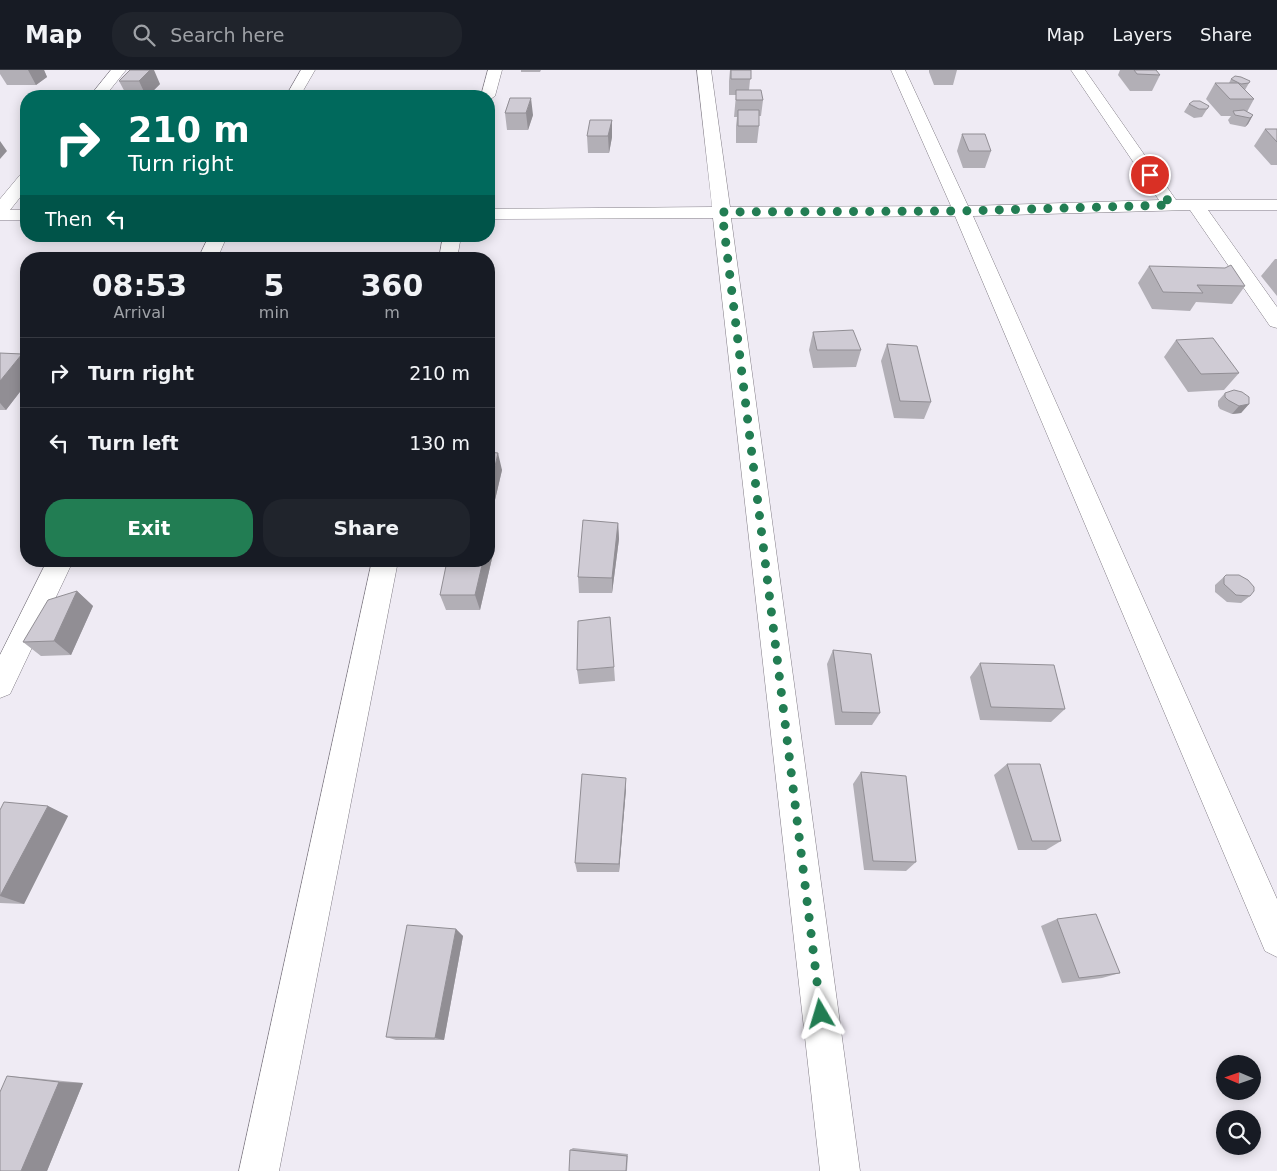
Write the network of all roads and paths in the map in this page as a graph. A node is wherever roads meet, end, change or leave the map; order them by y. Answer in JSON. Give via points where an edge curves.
{"nodes":[{"id":1,"x":119,"y":70,"type":"edge"},
{"id":2,"x":308,"y":70,"type":"edge"},
{"id":3,"x":495,"y":70,"type":"edge"},
{"id":4,"x":704,"y":70,"type":"edge"},
{"id":5,"x":898,"y":70,"type":"edge"},
{"id":6,"x":1078,"y":70,"type":"edge"},
{"id":7,"x":102,"y":90,"type":"edge"},
{"id":8,"x":296,"y":90,"type":"edge"},
{"id":9,"x":490,"y":90,"type":"edge"},
{"id":10,"x":20,"y":186,"type":"edge"},
{"id":11,"x":1171,"y":205,"type":"junction"},
{"id":12,"x":1195,"y":205,"type":"junction"},
{"id":13,"x":1277,"y":205,"type":"edge"},
{"id":14,"x":0,"y":210,"type":"edge"},
{"id":15,"x":962,"y":211,"type":"junction"},
{"id":16,"x":722,"y":212,"type":"junction"},
{"id":17,"x":495,"y":214,"type":"edge"},
{"id":18,"x":0,"y":215,"type":"edge"},
{"id":19,"x":20,"y":215,"type":"edge"},
{"id":20,"x":1277,"y":322,"type":"edge"},
{"id":21,"x":57,"y":567,"type":"edge"},
{"id":22,"x":384,"y":567,"type":"edge"},
{"id":23,"x":0,"y":685,"type":"edge"},
{"id":24,"x":1277,"y":939,"type":"edge"},
{"id":25,"x":259,"y":1171,"type":"edge"},
{"id":26,"x":840,"y":1171,"type":"edge"}],
"edges":[{"from":1,"to":7,"type":"street"},
{"from":2,"to":8,"type":"street"},
{"from":3,"to":9,"type":"street"},
{"from":4,"to":16,"type":"street"},
{"from":5,"to":15,"type":"street"},
{"from":6,"to":11,"type":"street"},
{"from":10,"to":14,"type":"street"},
{"from":11,"to":12,"type":"street"},
{"from":11,"to":15,"type":"street"},
{"from":12,"to":13,"type":"street"},
{"from":12,"to":20,"type":"street"},
{"from":15,"to":16,"type":"street"},
{"from":15,"to":24,"type":"street"},
{"from":16,"to":17,"type":"street"},
{"from":16,"to":26,"type":"street"},
{"from":18,"to":19,"type":"street"},
{"from":21,"to":23,"type":"street"},
{"from":22,"to":25,"type":"street"}]}
